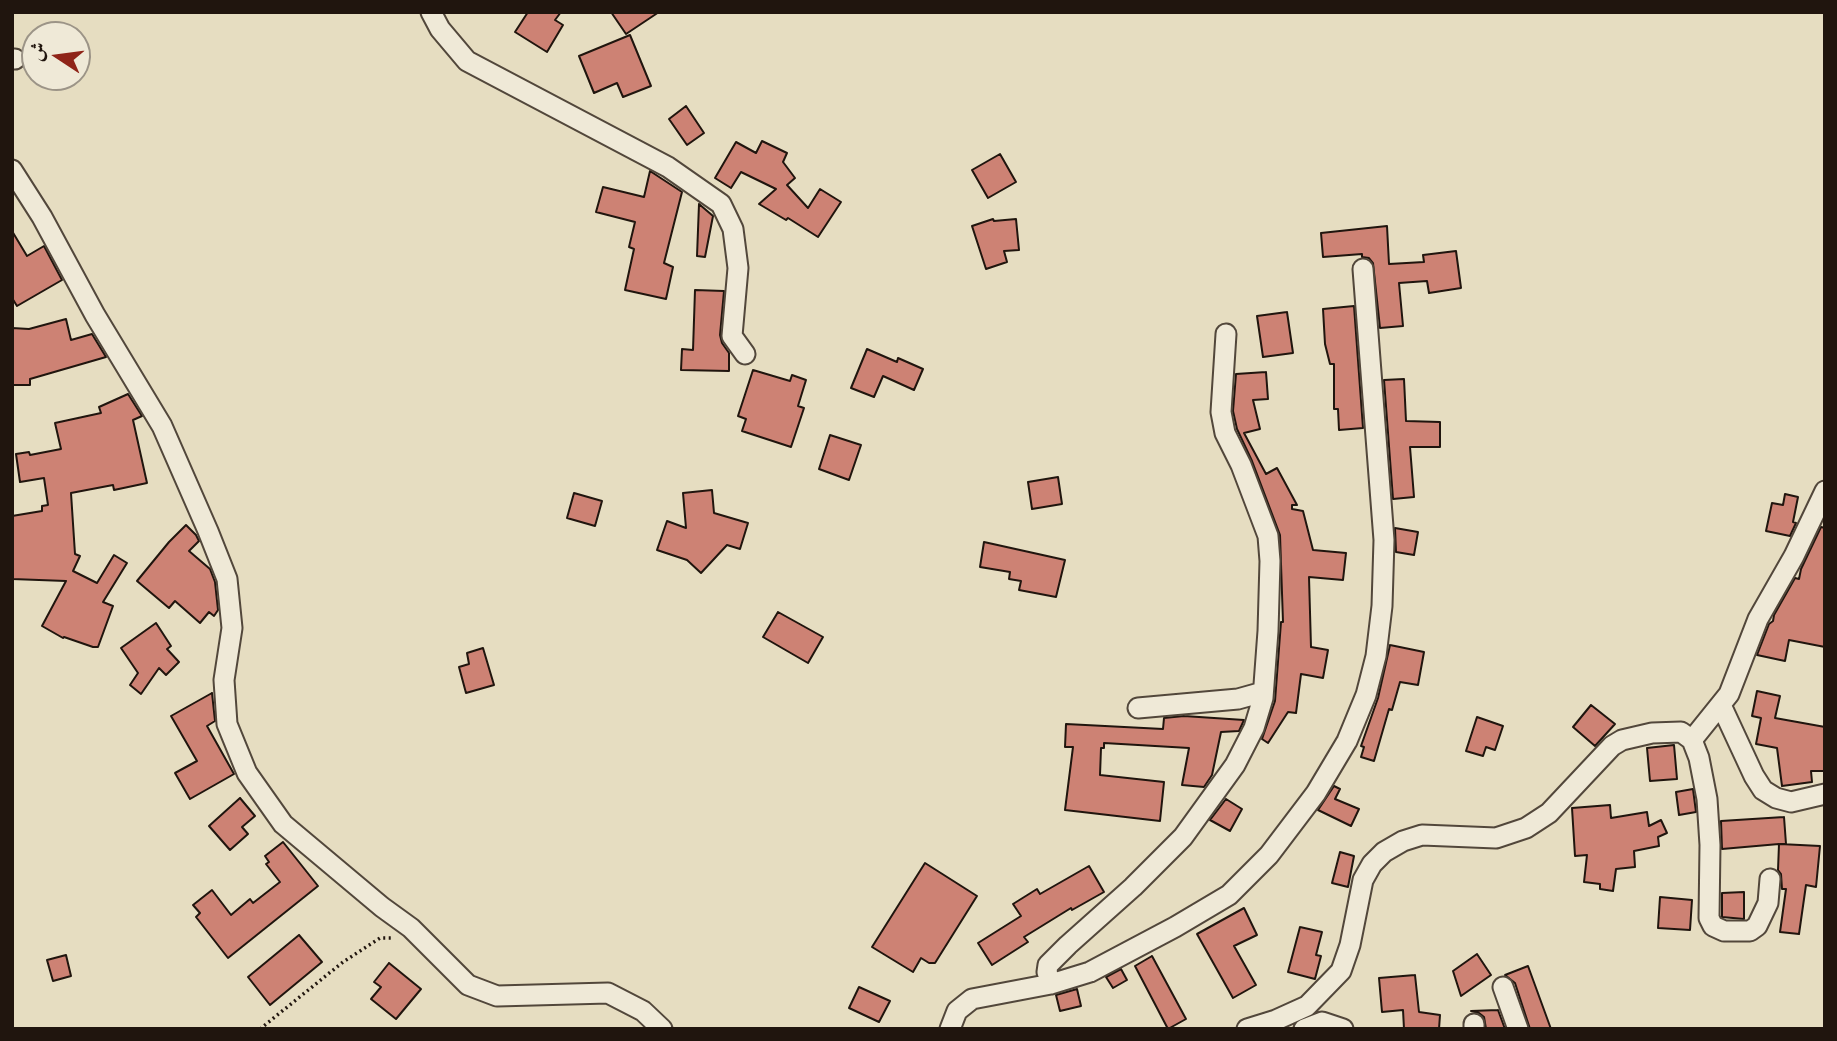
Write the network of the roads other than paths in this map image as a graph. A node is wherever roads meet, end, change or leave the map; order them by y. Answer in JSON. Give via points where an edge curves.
{"nodes":[{"id":1,"x":431,"y":12,"type":"edge"},
{"id":2,"x":12,"y":170,"type":"edge"},
{"id":3,"x":1363,"y":269,"type":"dead end"},
{"id":4,"x":1226,"y":334,"type":"dead end"},
{"id":5,"x":745,"y":354,"type":"dead end"},
{"id":6,"x":1825,"y":492,"type":"edge"},
{"id":7,"x":1263,"y":692,"type":"junction"},
{"id":8,"x":1721,"y":705,"type":"junction"},
{"id":9,"x":1138,"y":708,"type":"dead end"},
{"id":10,"x":1692,"y":740,"type":"junction"},
{"id":11,"x":1825,"y":794,"type":"edge"},
{"id":12,"x":1770,"y":879,"type":"dead end"},
{"id":13,"x":1051,"y":984,"type":"junction"},
{"id":14,"x":1503,"y":987,"type":"dead end"},
{"id":15,"x":662,"y":1029,"type":"edge"},
{"id":16,"x":950,"y":1029,"type":"edge"},
{"id":17,"x":1247,"y":1029,"type":"edge"},
{"id":18,"x":1304,"y":1029,"type":"edge"},
{"id":19,"x":1343,"y":1029,"type":"edge"},
{"id":20,"x":1518,"y":1029,"type":"edge"}],
"edges":[{"from":1,"to":5,"type":"street","via":[[467,61],[668,167],[721,204],[733,229],[738,268],[732,336]]},
{"from":2,"to":15,"type":"street","via":[[162,426],[227,579],[232,628],[224,680],[228,724],[247,773],[283,824],[421,938],[468,985],[497,996],[608,993],[643,1011]]},
{"from":3,"to":13,"type":"street","via":[[1384,540],[1382,606],[1376,656],[1348,741],[1269,855],[1229,895],[1090,972]]},
{"from":4,"to":7,"type":"street","via":[[1225,432],[1268,536],[1269,619]]},
{"from":6,"to":8,"type":"street","via":[[1758,619]]},
{"from":7,"to":9,"type":"street","via":[[1238,699]]},
{"from":7,"to":13,"type":"street","via":[[1254,728],[1235,765],[1183,837],[1048,965]]},
{"from":8,"to":10,"type":"street"},
{"from":8,"to":11,"type":"street","via":[[1763,790],[1791,803]]},
{"from":10,"to":12,"type":"street","via":[[1707,799],[1709,918],[1713,926],[1724,931],[1751,931],[1768,903]]},
{"from":10,"to":17,"type":"street","via":[[1681,732],[1622,740],[1549,813],[1526,828],[1496,838],[1422,835],[1384,852],[1363,880],[1340,971],[1307,1006]]},
{"from":13,"to":16,"type":"street","via":[[972,999],[957,1011]]},
{"from":14,"to":20,"type":"street"},
{"from":18,"to":19,"type":"street","via":[[1322,1022]]}]}
